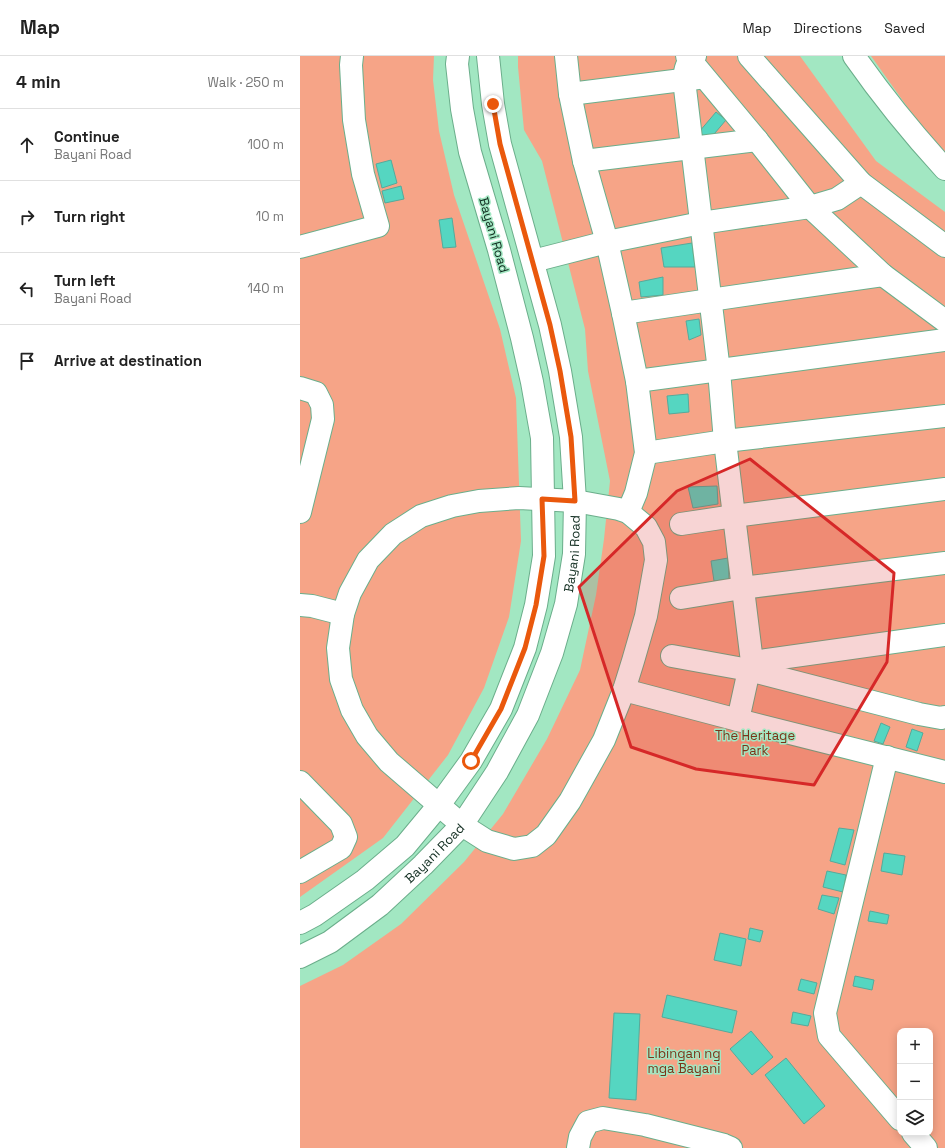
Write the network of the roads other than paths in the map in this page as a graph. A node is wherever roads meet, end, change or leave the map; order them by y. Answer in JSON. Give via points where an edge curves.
{"nodes":[{"id":1,"x":352,"y":56,"type":"edge"},
{"id":2,"x":458,"y":56,"type":"edge"},
{"id":3,"x":488,"y":56,"type":"edge"},
{"id":4,"x":566,"y":56,"type":"edge"},
{"id":5,"x":750,"y":56,"type":"edge"},
{"id":6,"x":854,"y":56,"type":"edge"},
{"id":7,"x":692,"y":66,"type":"edge"},
{"id":8,"x":570,"y":94,"type":"junction"},
{"id":9,"x":757,"y":140,"type":"junction"},
{"id":10,"x":692,"y":147,"type":"junction"},
{"id":11,"x":584,"y":162,"type":"junction"},
{"id":12,"x":945,"y":169,"type":"edge"},
{"id":13,"x":861,"y":183,"type":"junction"},
{"id":14,"x":810,"y":207,"type":"junction"},
{"id":15,"x":702,"y":224,"type":"junction"},
{"id":16,"x":607,"y":242,"type":"junction"},
{"id":17,"x":945,"y":246,"type":"edge"},
{"id":18,"x":300,"y":247,"type":"edge"},
{"id":19,"x":533,"y":261,"type":"junction"},
{"id":20,"x":883,"y":275,"type":"junction"},
{"id":21,"x":710,"y":300,"type":"junction"},
{"id":22,"x":623,"y":313,"type":"junction"},
{"id":23,"x":945,"y":321,"type":"edge"},
{"id":24,"x":945,"y":340,"type":"edge"},
{"id":25,"x":719,"y":370,"type":"junction"},
{"id":26,"x":637,"y":381,"type":"junction"},
{"id":27,"x":300,"y":388,"type":"edge"},
{"id":28,"x":945,"y":416,"type":"edge"},
{"id":29,"x":725,"y":441,"type":"junction"},
{"id":30,"x":646,"y":453,"type":"junction"},
{"id":31,"x":945,"y":489,"type":"edge"},
{"id":32,"x":542,"y":499,"type":"junction"},
{"id":33,"x":575,"y":501,"type":"junction"},
{"id":34,"x":300,"y":512,"type":"edge"},
{"id":35,"x":628,"y":512,"type":"junction"},
{"id":36,"x":734,"y":516,"type":"junction"},
{"id":37,"x":681,"y":524,"type":"dead end"},
{"id":38,"x":945,"y":563,"type":"edge"},
{"id":39,"x":742,"y":588,"type":"junction"},
{"id":40,"x":681,"y":598,"type":"dead end"},
{"id":41,"x":300,"y":605,"type":"edge"},
{"id":42,"x":344,"y":614,"type":"junction"},
{"id":43,"x":945,"y":635,"type":"edge"},
{"id":44,"x":672,"y":656,"type":"dead end"},
{"id":45,"x":750,"y":666,"type":"junction"},
{"id":46,"x":624,"y":690,"type":"junction"},
{"id":47,"x":945,"y":717,"type":"edge"},
{"id":48,"x":738,"y":720,"type":"junction"},
{"id":49,"x":887,"y":757,"type":"junction"},
{"id":50,"x":945,"y":772,"type":"edge"},
{"id":51,"x":300,"y":782,"type":"edge"},
{"id":52,"x":439,"y":805,"type":"junction"},
{"id":53,"x":462,"y":825,"type":"junction"},
{"id":54,"x":300,"y":872,"type":"edge"},
{"id":55,"x":300,"y":923,"type":"edge"},
{"id":56,"x":300,"y":957,"type":"edge"},
{"id":57,"x":897,"y":1115,"type":"edge"},
{"id":58,"x":915,"y":1136,"type":"edge"},
{"id":59,"x":578,"y":1148,"type":"edge"},
{"id":60,"x":731,"y":1148,"type":"edge"},
{"id":61,"x":926,"y":1148,"type":"edge"}],
"edges":[{"from":1,"to":18,"type":"main road","via":[[354,120],[363,174],[378,226]]},
{"from":2,"to":32,"type":"main road","name":"Bayani Road","via":[[462,110],[470,152],[499,250],[532,382],[542,438]]},
{"from":3,"to":19,"type":"main road","name":"Bayani Road","via":[[500,144]]},
{"from":4,"to":8,"type":"main road"},
{"from":5,"to":13,"type":"main road"},
{"from":6,"to":12,"type":"main road","via":[[903,122]]},
{"from":7,"to":8,"type":"main road"},
{"from":7,"to":9,"type":"main road"},
{"from":7,"to":10,"type":"main road"},
{"from":8,"to":11,"type":"main road"},
{"from":9,"to":10,"type":"main road"},
{"from":9,"to":14,"type":"main road"},
{"from":10,"to":11,"type":"main road"},
{"from":10,"to":15,"type":"main road"},
{"from":11,"to":16,"type":"main road"},
{"from":13,"to":14,"type":"main road","via":[[837,199]]},
{"from":13,"to":17,"type":"main road"},
{"from":14,"to":15,"type":"main road"},
{"from":14,"to":20,"type":"main road"},
{"from":15,"to":16,"type":"main road"},
{"from":15,"to":21,"type":"main road"},
{"from":16,"to":19,"type":"main road"},
{"from":16,"to":22,"type":"main road"},
{"from":19,"to":33,"type":"main road","name":"Bayani Road","via":[[560,371],[571,437]]},
{"from":20,"to":21,"type":"main road"},
{"from":20,"to":23,"type":"main road"},
{"from":21,"to":22,"type":"main road"},
{"from":21,"to":25,"type":"main road"},
{"from":22,"to":26,"type":"main road"},
{"from":24,"to":25,"type":"main road"},
{"from":25,"to":26,"type":"main road"},
{"from":25,"to":29,"type":"main road"},
{"from":26,"to":30,"type":"main road"},
{"from":27,"to":34,"type":"main road","via":[[316,393],[322,405],[323,418]]},
{"from":28,"to":29,"type":"main road"},
{"from":29,"to":30,"type":"main road"},
{"from":29,"to":36,"type":"main road"},
{"from":30,"to":35,"type":"main road","via":[[636,493]]},
{"from":31,"to":36,"type":"main road"},
{"from":32,"to":33,"type":"main road"},
{"from":32,"to":42,"type":"main road","via":[[479,501],[421,516],[393,534],[368,560],[350,593]]},
{"from":32,"to":52,"type":"main road","name":"Bayani Road","via":[[544,556],[536,605],[525,648],[501,709],[471,761]]},
{"from":33,"to":35,"type":"main road"},
{"from":33,"to":53,"type":"main road","name":"Bayani Road","via":[[573,561],[566,604],[552,653],[528,715],[497,772]]},
{"from":35,"to":46,"type":"main road","via":[[646,527],[654,542],[656,560],[646,616]]},
{"from":36,"to":37,"type":"main road"},
{"from":36,"to":39,"type":"main road"},
{"from":38,"to":39,"type":"main road"},
{"from":39,"to":40,"type":"main road"},
{"from":39,"to":45,"type":"main road"},
{"from":41,"to":42,"type":"main road"},
{"from":42,"to":52,"type":"main road","via":[[338,648],[341,679],[352,710],[367,736],[389,762]]},
{"from":43,"to":45,"type":"main road"},
{"from":44,"to":45,"type":"main road"},
{"from":45,"to":47,"type":"main road","via":[[919,714]]},
{"from":45,"to":48,"type":"main road"},
{"from":46,"to":48,"type":"main road"},
{"from":46,"to":53,"type":"main road","via":[[604,740],[570,801],[546,835],[532,846],[514,849],[487,841]]},
{"from":48,"to":49,"type":"main road"},
{"from":49,"to":50,"type":"main road"},
{"from":49,"to":57,"type":"main road","via":[[825,1013],[829,1036]]},
{"from":51,"to":54,"type":"main road","via":[[341,824],[346,837],[341,848]]},
{"from":52,"to":53,"type":"main road"},
{"from":52,"to":55,"type":"main road","name":"Bayani Road","via":[[405,846],[365,880]]},
{"from":53,"to":56,"type":"main road","name":"Bayani Road","via":[[380,905],[330,942]]},
{"from":58,"to":61,"type":"main road"},
{"from":59,"to":60,"type":"main road","via":[[580,1137],[588,1122],[603,1118],[645,1125]]}]}
